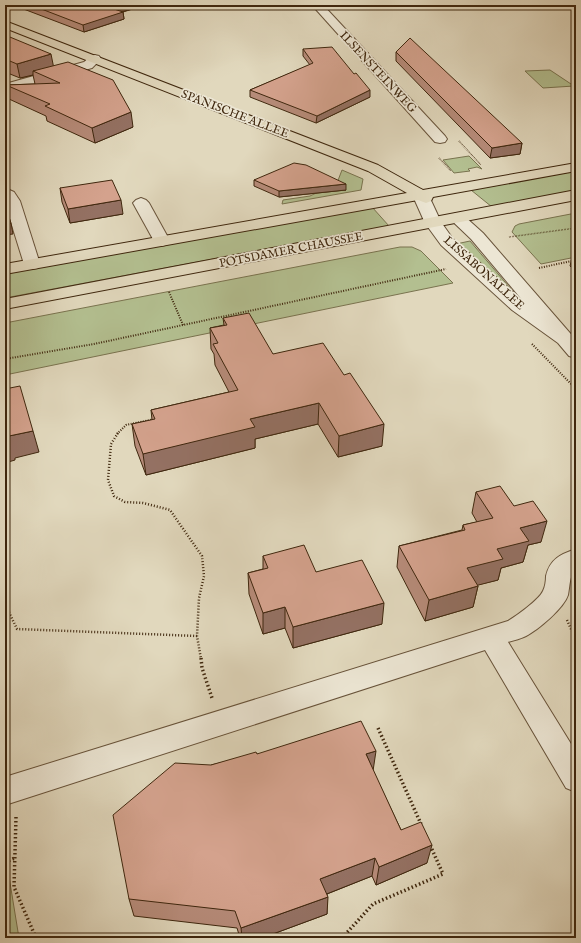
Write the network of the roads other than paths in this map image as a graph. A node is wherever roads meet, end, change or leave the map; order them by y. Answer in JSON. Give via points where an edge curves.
{"nodes":[{"id":1,"x":317,"y":5,"type":"edge"},
{"id":2,"x":5,"y":24,"type":"edge"},
{"id":3,"x":94,"y":59,"type":"junction"},
{"id":4,"x":5,"y":88,"type":"edge"},
{"id":5,"x":440,"y":139,"type":"dead end"},
{"id":6,"x":576,"y":167,"type":"edge"},
{"id":7,"x":5,"y":193,"type":"edge"},
{"id":8,"x":420,"y":194,"type":"junction"},
{"id":9,"x":576,"y":196,"type":"edge"},
{"id":10,"x":141,"y":203,"type":"dead end"},
{"id":11,"x":458,"y":218,"type":"junction"},
{"id":12,"x":433,"y":223,"type":"junction"},
{"id":13,"x":162,"y":241,"type":"junction"},
{"id":14,"x":32,"y":264,"type":"junction"},
{"id":15,"x":5,"y":269,"type":"edge"},
{"id":16,"x":5,"y":304,"type":"edge"},
{"id":17,"x":570,"y":346,"type":"edge"},
{"id":18,"x":576,"y":558,"type":"edge"},
{"id":19,"x":491,"y":637,"type":"junction"},
{"id":20,"x":576,"y":778,"type":"edge"},
{"id":21,"x":10,"y":790,"type":"edge"}],
"edges":[{"from":1,"to":5,"type":"street","name":"ILSENSTEINWEG"},
{"from":2,"to":3,"type":"main road","name":"SPANISCHE ALLEE"},
{"from":3,"to":4,"type":"street","via":[[88,65]]},
{"from":3,"to":8,"type":"main road","name":"SPANISCHE ALLEE","via":[[373,168]]},
{"from":6,"to":8,"type":"main road"},
{"from":7,"to":14,"type":"street","via":[[12,201]]},
{"from":8,"to":11,"type":"main road","name":"SPANISCHE ALLEE"},
{"from":8,"to":12,"type":"street","name":"LISSABONALLEE"},
{"from":8,"to":13,"type":"main road"},
{"from":9,"to":11,"type":"main road","name":"POTSDAMER CHAUSSEE"},
{"from":10,"to":13,"type":"street"},
{"from":11,"to":12,"type":"main road","name":"POTSDAMER CHAUSSEE"},
{"from":11,"to":17,"type":"street","name":"LISSABONALLEE","via":[[477,236]]},
{"from":12,"to":16,"type":"main road","name":"POTSDAMER CHAUSSEE"},
{"from":12,"to":17,"type":"street","name":"LISSABONALLEE","via":[[447,242],[518,306]]},
{"from":13,"to":14,"type":"main road"},
{"from":14,"to":15,"type":"main road"},
{"from":18,"to":19,"type":"street","via":[[560,569],[555,596],[528,622]]},
{"from":19,"to":20,"type":"street"},
{"from":19,"to":21,"type":"street"}]}
